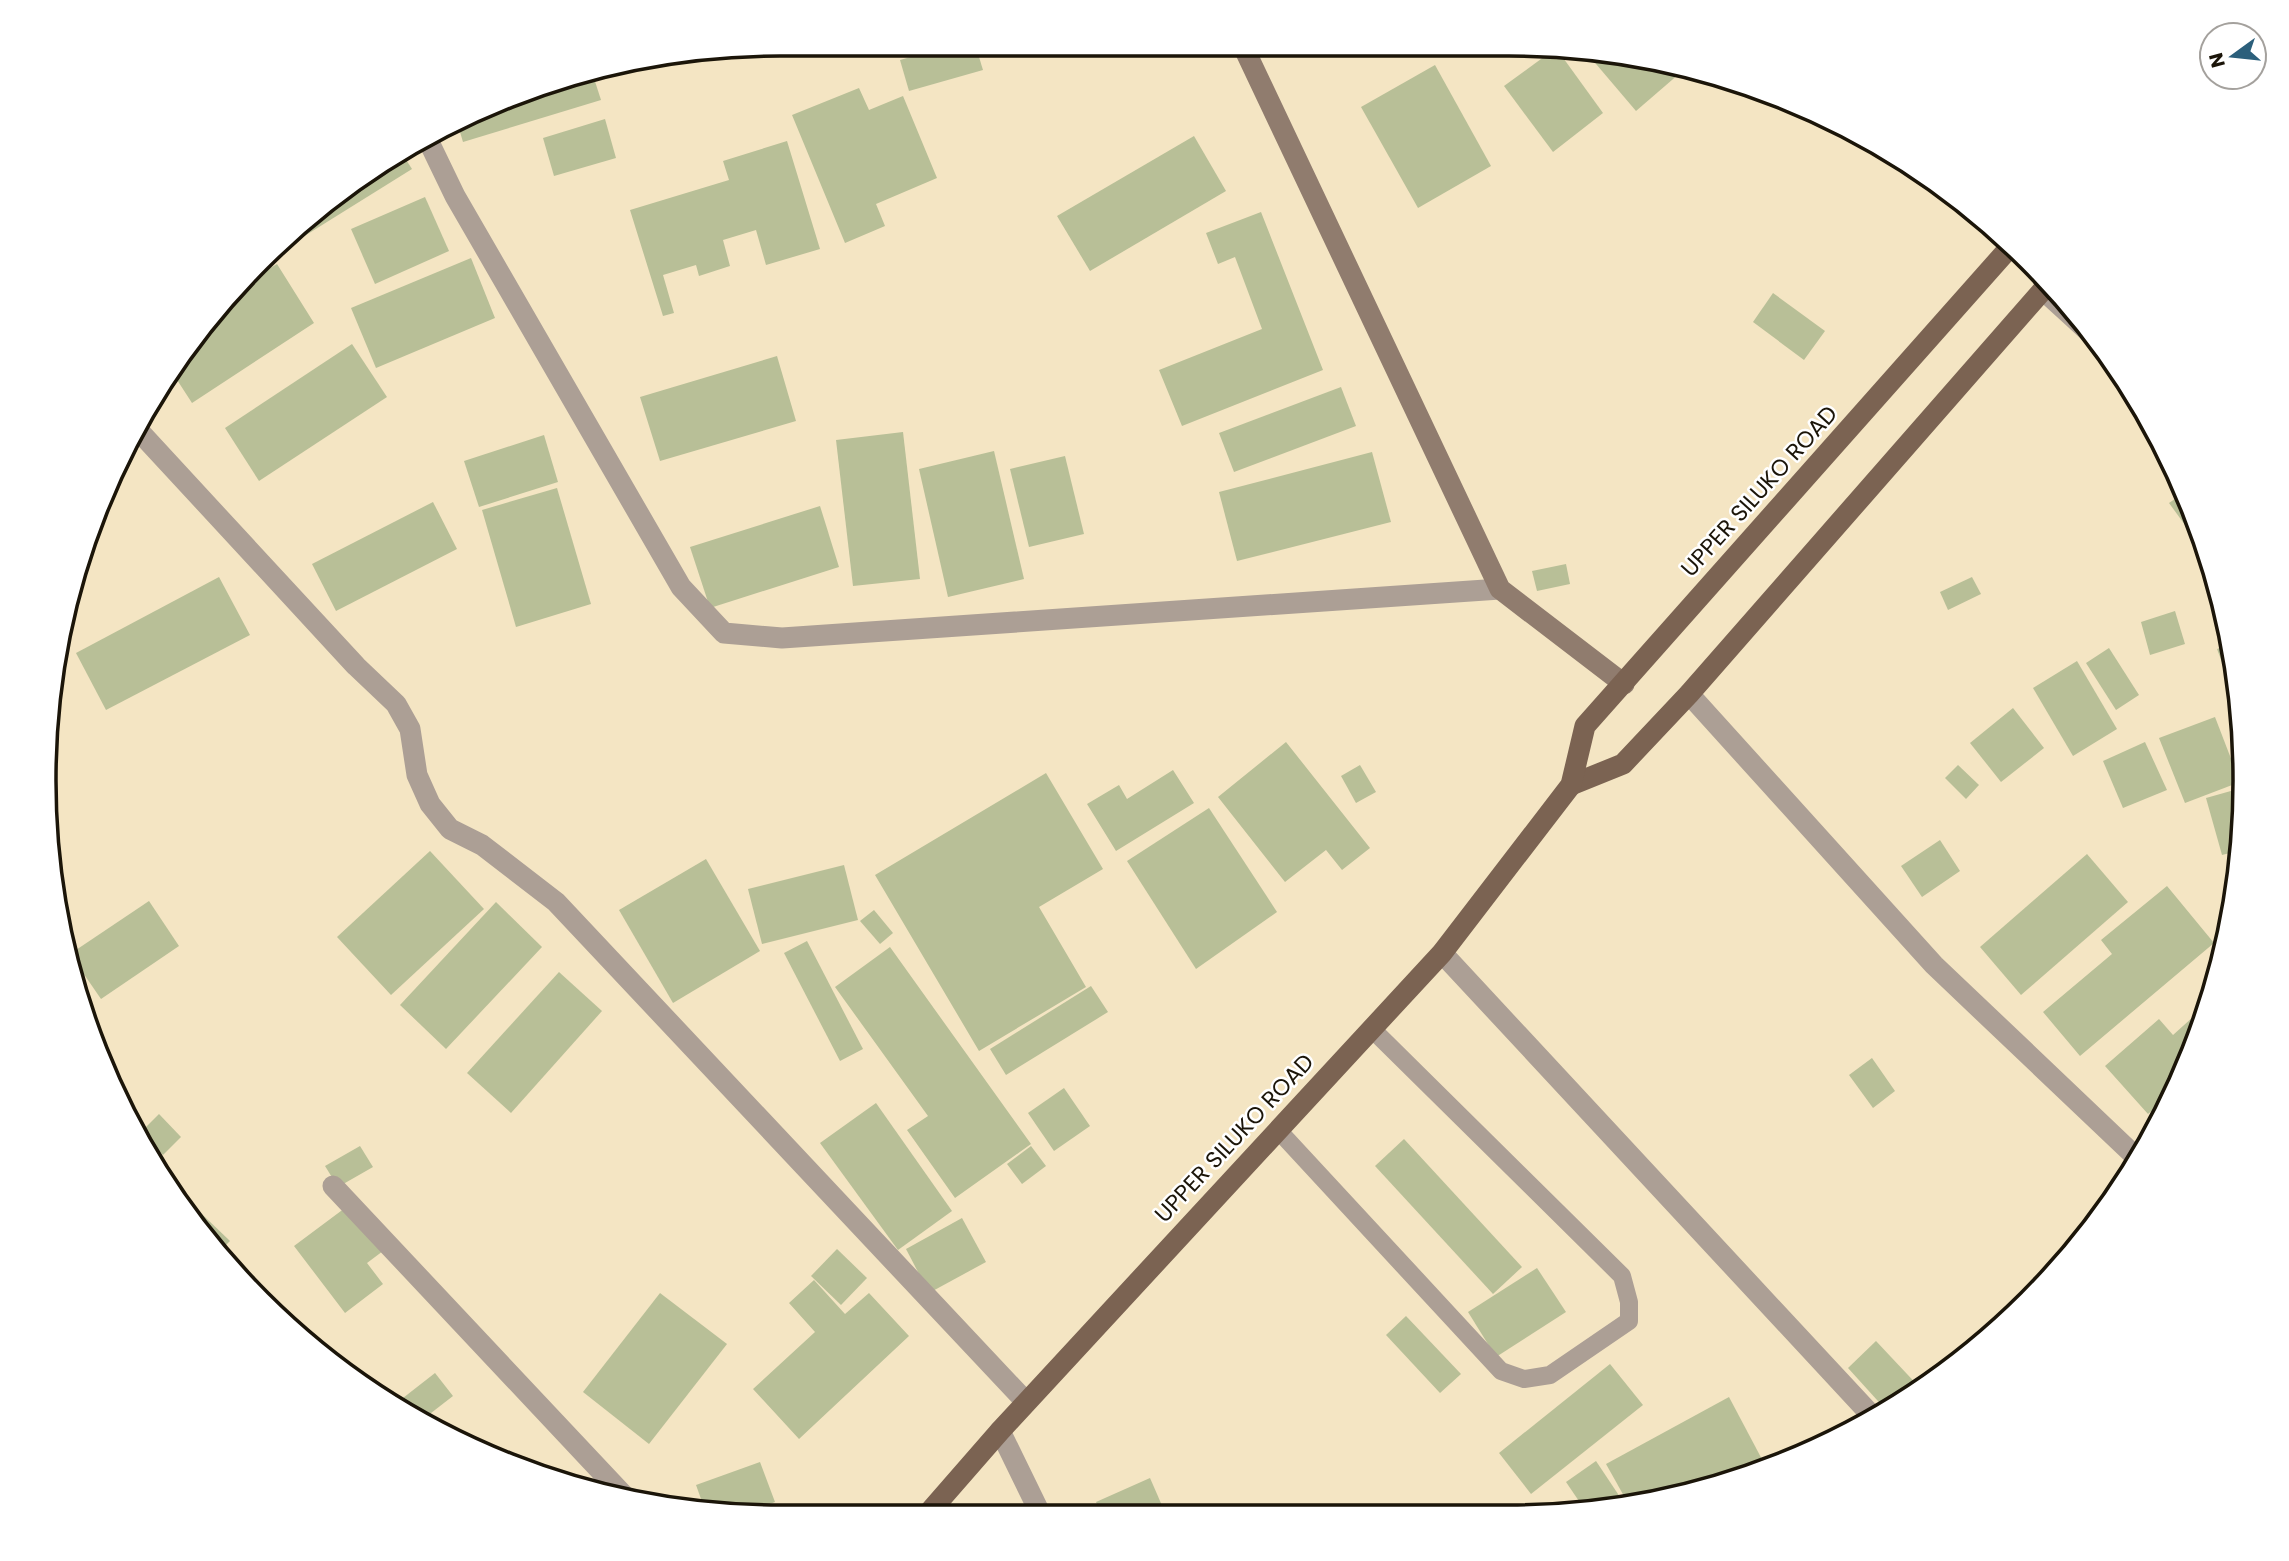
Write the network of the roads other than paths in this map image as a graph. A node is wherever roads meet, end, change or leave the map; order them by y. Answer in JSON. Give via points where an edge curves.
{"nodes":[{"id":1,"x":1248,"y":56,"type":"edge"},
{"id":2,"x":431,"y":146,"type":"edge"},
{"id":3,"x":2005,"y":253,"type":"edge"},
{"id":4,"x":2042,"y":291,"type":"edge"},
{"id":5,"x":144,"y":436,"type":"edge"},
{"id":6,"x":1500,"y":589,"type":"junction"},
{"id":7,"x":1624,"y":684,"type":"junction"},
{"id":8,"x":1689,"y":694,"type":"junction"},
{"id":9,"x":1571,"y":785,"type":"junction"},
{"id":10,"x":1442,"y":953,"type":"junction"},
{"id":11,"x":1371,"y":1028,"type":"junction"},
{"id":12,"x":1278,"y":1130,"type":"junction"},
{"id":13,"x":2130,"y":1152,"type":"edge"},
{"id":14,"x":333,"y":1186,"type":"dead end"},
{"id":15,"x":1026,"y":1402,"type":"junction"},
{"id":16,"x":1867,"y":1410,"type":"edge"},
{"id":17,"x":1000,"y":1431,"type":"junction"},
{"id":18,"x":614,"y":1485,"type":"edge"},
{"id":19,"x":935,"y":1505,"type":"edge"},
{"id":20,"x":1036,"y":1505,"type":"edge"}],
"edges":[{"from":1,"to":6,"type":"street"},
{"from":2,"to":6,"type":"street","via":[[454,196],[681,587],[724,633],[782,638]]},
{"from":3,"to":7,"type":"main road","name":"UPPER SILUKO ROAD"},
{"from":4,"to":8,"type":"main road"},
{"from":5,"to":15,"type":"street","via":[[396,704],[410,729],[417,775],[430,804],[450,829],[482,845],[556,902]]},
{"from":6,"to":7,"type":"street"},
{"from":7,"to":9,"type":"main road","name":"UPPER SILUKO ROAD","via":[[1585,726]]},
{"from":8,"to":9,"type":"main road","via":[[1623,764]]},
{"from":8,"to":13,"type":"street","via":[[1934,965]]},
{"from":9,"to":10,"type":"main road","name":"UPPER SILUKO ROAD"},
{"from":10,"to":11,"type":"main road","name":"UPPER SILUKO ROAD"},
{"from":10,"to":16,"type":"street"},
{"from":11,"to":12,"type":"main road","name":"UPPER SILUKO ROAD"},
{"from":11,"to":12,"type":"lane","via":[[1622,1276],[1629,1321],[1550,1375],[1524,1379],[1501,1371]]},
{"from":12,"to":15,"type":"main road","name":"UPPER SILUKO ROAD"},
{"from":14,"to":18,"type":"street"},
{"from":15,"to":17,"type":"main road","name":"UPPER SILUKO ROAD"},
{"from":17,"to":19,"type":"main road","name":"UPPER SILUKO ROAD"},
{"from":17,"to":20,"type":"street"}]}
